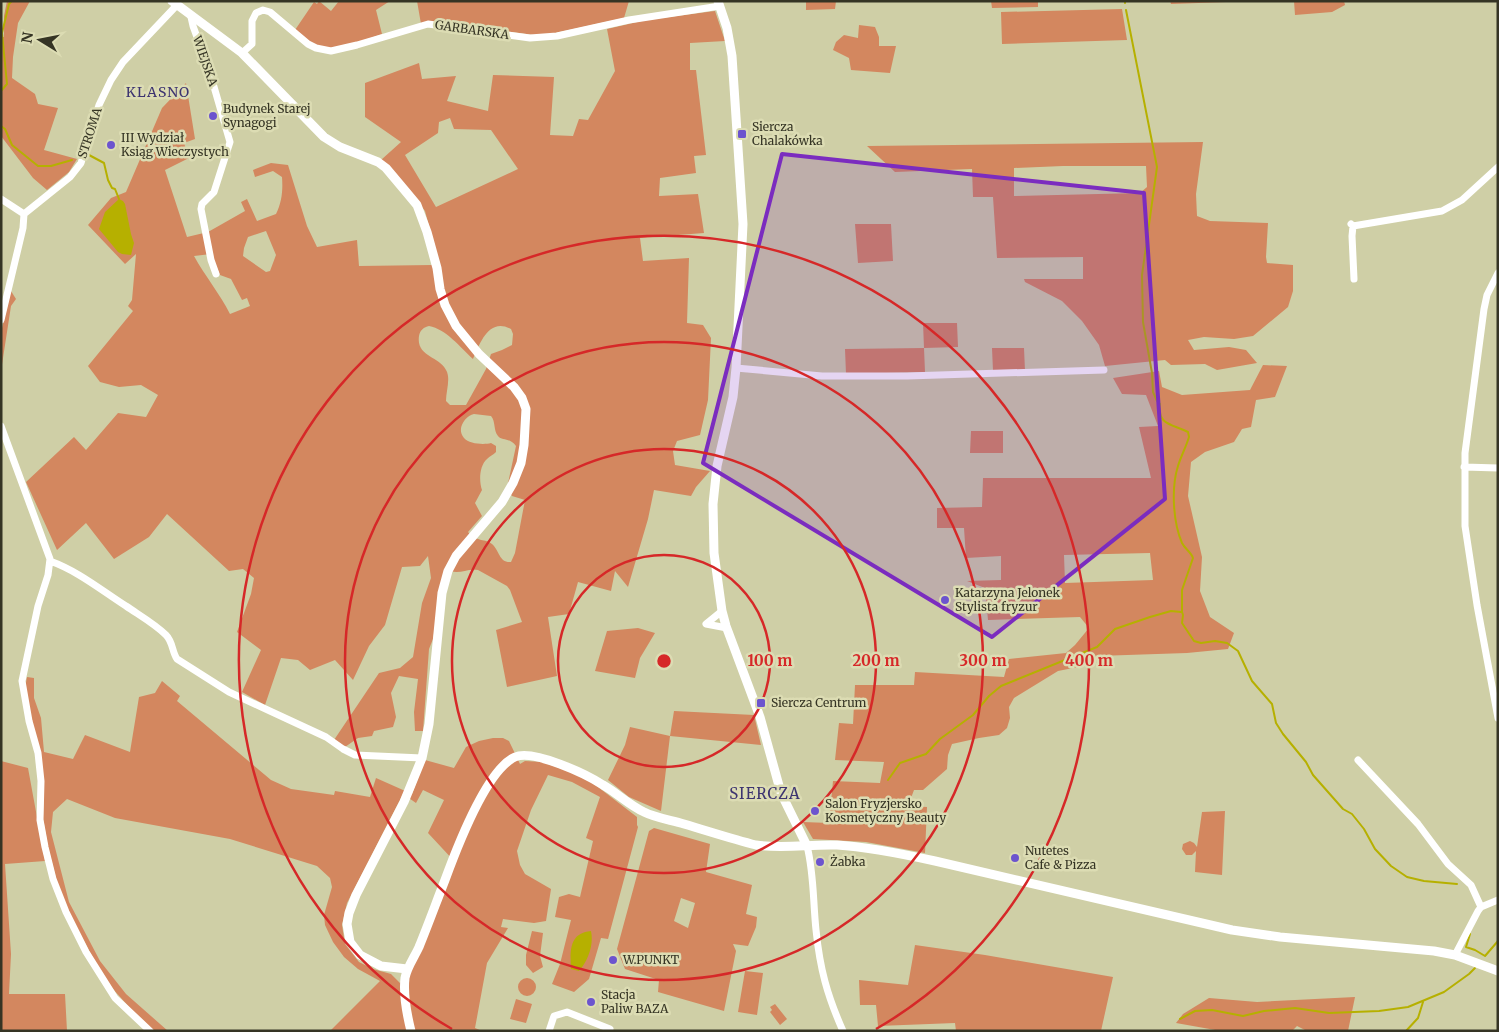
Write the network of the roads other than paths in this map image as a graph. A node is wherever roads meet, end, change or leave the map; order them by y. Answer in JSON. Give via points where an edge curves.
{"nodes":[{"id":1,"x":175,"y":3,"type":"edge"},
{"id":2,"x":719,"y":4,"type":"edge"},
{"id":3,"x":191,"y":17,"type":"junction"},
{"id":4,"x":242,"y":53,"type":"junction"},
{"id":5,"x":1498,"y":167,"type":"edge"},
{"id":6,"x":1,"y":199,"type":"edge"},
{"id":7,"x":24,"y":214,"type":"junction"},
{"id":8,"x":1498,"y":273,"type":"edge"},
{"id":9,"x":216,"y":274,"type":"dead end"},
{"id":10,"x":1354,"y":279,"type":"dead end"},
{"id":11,"x":1,"y":320,"type":"edge"},
{"id":12,"x":736,"y":368,"type":"junction"},
{"id":13,"x":1104,"y":370,"type":"dead end"},
{"id":14,"x":1,"y":426,"type":"edge"},
{"id":15,"x":1464,"y":467,"type":"junction"},
{"id":16,"x":1498,"y":468,"type":"edge"},
{"id":17,"x":50,"y":561,"type":"junction"},
{"id":18,"x":722,"y":611,"type":"junction"},
{"id":19,"x":727,"y":628,"type":"junction"},
{"id":20,"x":1498,"y":718,"type":"edge"},
{"id":21,"x":422,"y":758,"type":"junction"},
{"id":22,"x":1358,"y":760,"type":"dead end"},
{"id":23,"x":807,"y":846,"type":"junction"},
{"id":24,"x":1498,"y":900,"type":"edge"},
{"id":25,"x":1481,"y":907,"type":"junction"},
{"id":26,"x":1455,"y":955,"type":"junction"},
{"id":27,"x":407,"y":969,"type":"junction"},
{"id":28,"x":1498,"y":971,"type":"edge"},
{"id":29,"x":610,"y":1029,"type":"dead end"},
{"id":30,"x":150,"y":1031,"type":"edge"},
{"id":31,"x":411,"y":1031,"type":"edge"},
{"id":32,"x":549,"y":1031,"type":"edge"},
{"id":33,"x":843,"y":1031,"type":"edge"}],
"edges":[{"from":1,"to":3,"type":"street"},
{"from":1,"to":7,"type":"street","name":"STROMA","via":[[110,80],[98,105],[81,163],[70,177]]},
{"from":2,"to":4,"type":"street","name":"GARBARSKA","via":[[557,36],[530,38],[428,24],[331,51],[308,44],[270,12],[263,10],[256,13],[252,21],[252,44]]},
{"from":2,"to":12,"type":"street","via":[[732,56],[744,224]]},
{"from":3,"to":4,"type":"street"},
{"from":3,"to":9,"type":"street","name":"WIEJSKA","via":[[230,142],[214,192],[201,209]]},
{"from":4,"to":21,"type":"street","via":[[324,137],[378,162],[417,205],[430,241],[442,297],[456,326],[514,387],[526,409],[524,445],[513,484],[502,502],[456,556],[448,572],[442,593],[429,724]]},
{"from":5,"to":10,"type":"street","via":[[1462,200],[1442,211],[1352,225]]},
{"from":6,"to":7,"type":"street"},
{"from":7,"to":11,"type":"street"},
{"from":8,"to":15,"type":"street","via":[[1484,309]]},
{"from":12,"to":13,"type":"street","via":[[822,376]]},
{"from":12,"to":18,"type":"street","via":[[713,504],[714,553]]},
{"from":14,"to":17,"type":"street"},
{"from":15,"to":16,"type":"street"},
{"from":15,"to":20,"type":"street","via":[[1465,526]]},
{"from":17,"to":21,"type":"street","via":[[92,582],[146,620],[166,635],[177,659],[230,692],[326,737],[355,755]]},
{"from":17,"to":30,"type":"street","via":[[22,681],[28,721],[38,753],[40,820],[45,848],[66,912],[86,952],[115,998]]},
{"from":18,"to":19,"type":"street"},
{"from":18,"to":19,"type":"street","via":[[706,624]]},
{"from":19,"to":23,"type":"street","via":[[760,717],[781,792]]},
{"from":21,"to":27,"type":"street","via":[[404,802],[356,895],[347,924],[350,942],[360,955],[381,966]]},
{"from":22,"to":25,"type":"street","via":[[1418,824],[1448,864],[1471,884]]},
{"from":23,"to":26,"type":"street","via":[[857,847],[917,857],[1248,933],[1414,948]]},
{"from":23,"to":27,"type":"street","via":[[756,845],[645,813],[602,784],[568,768],[542,758],[524,754],[516,756],[501,766],[474,812],[418,951]]},
{"from":23,"to":33,"type":"street","via":[[823,977]]},
{"from":24,"to":25,"type":"street"},
{"from":25,"to":26,"type":"street"},
{"from":26,"to":28,"type":"street"},
{"from":27,"to":31,"type":"street","via":[[405,992]]},
{"from":29,"to":32,"type":"street","via":[[568,1012],[554,1016]]}]}
